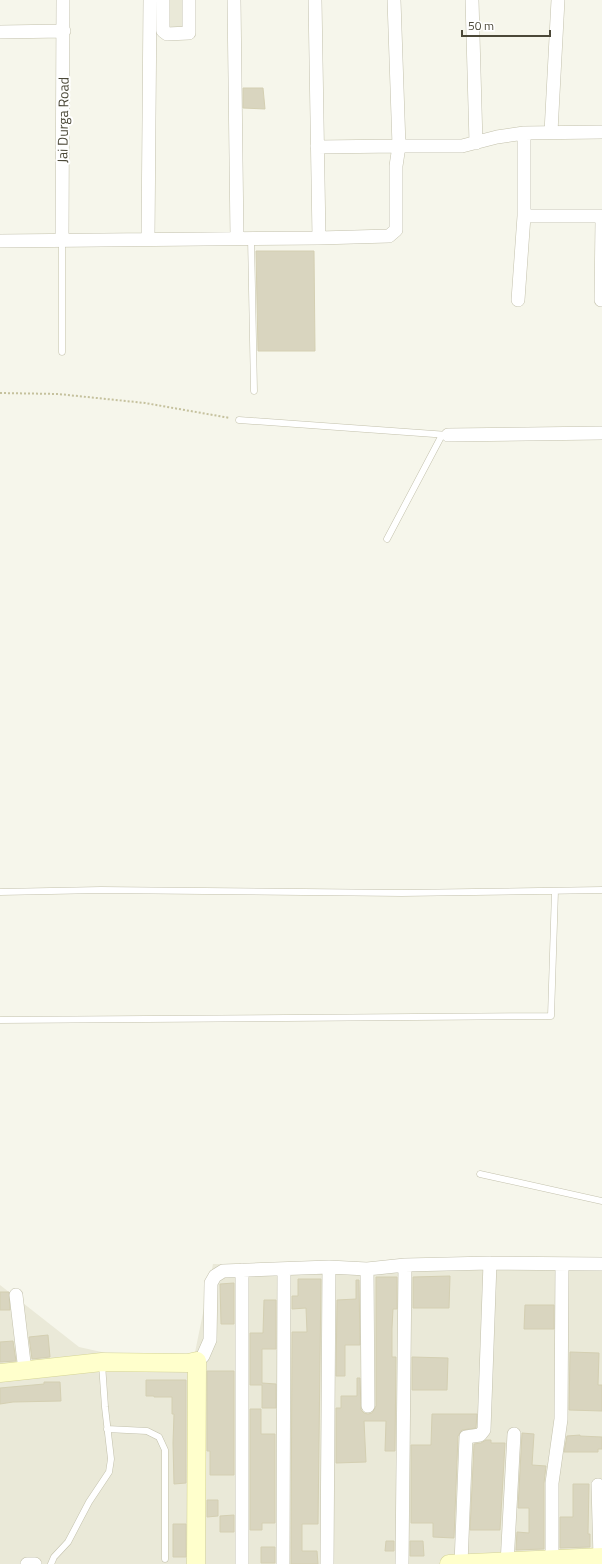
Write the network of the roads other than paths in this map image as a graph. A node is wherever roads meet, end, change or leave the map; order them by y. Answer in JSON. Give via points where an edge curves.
{"nodes":[{"id":1,"x":64,"y":0,"type":"edge"},
{"id":2,"x":156,"y":0,"type":"edge"},
{"id":3,"x":189,"y":0,"type":"edge"},
{"id":4,"x":234,"y":0,"type":"edge"},
{"id":5,"x":315,"y":0,"type":"edge"},
{"id":6,"x":394,"y":0,"type":"edge"},
{"id":7,"x":472,"y":0,"type":"edge"},
{"id":8,"x":558,"y":0,"type":"edge"},
{"id":9,"x":157,"y":21,"type":"junction"},
{"id":10,"x":64,"y":31,"type":"junction"},
{"id":11,"x":0,"y":32,"type":"edge"},
{"id":12,"x":551,"y":132,"type":"junction"},
{"id":13,"x":602,"y":132,"type":"edge"},
{"id":14,"x":524,"y":133,"type":"junction"},
{"id":15,"x":476,"y":143,"type":"junction"},
{"id":16,"x":398,"y":146,"type":"junction"},
{"id":17,"x":317,"y":147,"type":"junction"},
{"id":18,"x":524,"y":216,"type":"junction"},
{"id":19,"x":602,"y":216,"type":"edge"},
{"id":20,"x":602,"y":221,"type":"edge"},
{"id":21,"x":237,"y":238,"type":"junction"},
{"id":22,"x":251,"y":238,"type":"junction"},
{"id":23,"x":319,"y":238,"type":"junction"},
{"id":24,"x":148,"y":239,"type":"junction"},
{"id":25,"x":0,"y":241,"type":"edge"},
{"id":26,"x":62,"y":241,"type":"junction"},
{"id":27,"x":518,"y":300,"type":"dead end"},
{"id":28,"x":601,"y":300,"type":"edge"},
{"id":29,"x":62,"y":352,"type":"dead end"},
{"id":30,"x":254,"y":391,"type":"dead end"},
{"id":31,"x":240,"y":420,"type":"road end"},
{"id":32,"x":602,"y":433,"type":"edge"},
{"id":33,"x":445,"y":435,"type":"junction"},
{"id":34,"x":387,"y":539,"type":"dead end"},
{"id":35,"x":602,"y":890,"type":"edge"},
{"id":36,"x":555,"y":891,"type":"junction"},
{"id":37,"x":0,"y":892,"type":"edge"},
{"id":38,"x":0,"y":1020,"type":"edge"},
{"id":39,"x":480,"y":1174,"type":"dead end"},
{"id":40,"x":602,"y":1201,"type":"edge"},
{"id":41,"x":490,"y":1263,"type":"junction"},
{"id":42,"x":405,"y":1264,"type":"junction"},
{"id":43,"x":602,"y":1264,"type":"edge"},
{"id":44,"x":562,"y":1265,"type":"junction"},
{"id":45,"x":329,"y":1267,"type":"junction"},
{"id":46,"x":284,"y":1269,"type":"junction"},
{"id":47,"x":367,"y":1269,"type":"junction"},
{"id":48,"x":242,"y":1270,"type":"junction"},
{"id":49,"x":16,"y":1295,"type":"dead end"},
{"id":50,"x":197,"y":1361,"type":"junction"},
{"id":51,"x":102,"y":1362,"type":"junction"},
{"id":52,"x":25,"y":1371,"type":"junction"},
{"id":53,"x":0,"y":1373,"type":"edge"},
{"id":54,"x":368,"y":1406,"type":"dead end"},
{"id":55,"x":107,"y":1429,"type":"junction"},
{"id":56,"x":514,"y":1434,"type":"dead end"},
{"id":57,"x":598,"y":1485,"type":"dead end"},
{"id":58,"x":601,"y":1559,"type":"edge"},
{"id":59,"x":165,"y":1560,"type":"dead end"},
{"id":60,"x":551,"y":1562,"type":"edge"},
{"id":61,"x":507,"y":1563,"type":"edge"},
{"id":62,"x":27,"y":1564,"type":"edge"},
{"id":63,"x":35,"y":1564,"type":"edge"},
{"id":64,"x":51,"y":1564,"type":"edge"},
{"id":65,"x":196,"y":1564,"type":"edge"},
{"id":66,"x":242,"y":1564,"type":"edge"},
{"id":67,"x":283,"y":1564,"type":"edge"},
{"id":68,"x":327,"y":1564,"type":"edge"},
{"id":69,"x":402,"y":1564,"type":"edge"},
{"id":70,"x":449,"y":1564,"type":"edge"},
{"id":71,"x":461,"y":1564,"type":"edge"}],
"edges":[{"from":1,"to":10,"type":"street","name":"Jai Durga Road"},
{"from":2,"to":9,"type":"street"},
{"from":3,"to":9,"type":"street","via":[[189,33],[165,34]]},
{"from":4,"to":21,"type":"street"},
{"from":5,"to":17,"type":"street"},
{"from":6,"to":16,"type":"street"},
{"from":7,"to":15,"type":"street"},
{"from":8,"to":12,"type":"street"},
{"from":9,"to":24,"type":"street"},
{"from":10,"to":11,"type":"street"},
{"from":10,"to":26,"type":"street","name":"Jai Durga Road"},
{"from":12,"to":13,"type":"street"},
{"from":12,"to":14,"type":"street"},
{"from":14,"to":15,"type":"street"},
{"from":14,"to":18,"type":"street"},
{"from":15,"to":16,"type":"street","via":[[462,146]]},
{"from":16,"to":17,"type":"street"},
{"from":16,"to":23,"type":"street","via":[[396,230],[389,236]]},
{"from":17,"to":23,"type":"street"},
{"from":18,"to":19,"type":"street"},
{"from":18,"to":27,"type":"street"},
{"from":20,"to":28,"type":"street"},
{"from":21,"to":22,"type":"street"},
{"from":21,"to":24,"type":"street"},
{"from":22,"to":23,"type":"street"},
{"from":22,"to":30,"type":"lane"},
{"from":24,"to":26,"type":"street"},
{"from":25,"to":26,"type":"street"},
{"from":26,"to":29,"type":"lane"},
{"from":31,"to":33,"type":"lane"},
{"from":32,"to":33,"type":"street"},
{"from":33,"to":34,"type":"lane"},
{"from":35,"to":36,"type":"lane"},
{"from":36,"to":37,"type":"lane"},
{"from":36,"to":38,"type":"lane","via":[[551,1016]]},
{"from":39,"to":40,"type":"lane"},
{"from":41,"to":42,"type":"street"},
{"from":41,"to":44,"type":"street"},
{"from":41,"to":71,"type":"street","via":[[484,1430],[480,1435],[466,1437]]},
{"from":42,"to":47,"type":"street"},
{"from":42,"to":69,"type":"street"},
{"from":43,"to":44,"type":"street"},
{"from":44,"to":60,"type":"street","via":[[561,1419],[552,1483]]},
{"from":45,"to":46,"type":"street"},
{"from":45,"to":47,"type":"street"},
{"from":45,"to":68,"type":"street"},
{"from":46,"to":48,"type":"street"},
{"from":46,"to":67,"type":"street"},
{"from":47,"to":54,"type":"street"},
{"from":48,"to":50,"type":"street","via":[[223,1271],[215,1276],[211,1283],[210,1340],[203,1356]]},
{"from":48,"to":66,"type":"street"},
{"from":49,"to":52,"type":"street"},
{"from":50,"to":51,"type":"street"},
{"from":50,"to":65,"type":"street"},
{"from":51,"to":52,"type":"street"},
{"from":51,"to":55,"type":"lane"},
{"from":52,"to":53,"type":"street"},
{"from":55,"to":59,"type":"lane","via":[[147,1431],[159,1437],[165,1450]]},
{"from":55,"to":64,"type":"lane","via":[[111,1458],[109,1472],[89,1502],[68,1542]]},
{"from":56,"to":61,"type":"street"},
{"from":57,"to":58,"type":"street"},
{"from":58,"to":60,"type":"street"},
{"from":60,"to":61,"type":"street"},
{"from":61,"to":71,"type":"street"},
{"from":62,"to":63,"type":"street"},
{"from":70,"to":71,"type":"street"}]}
